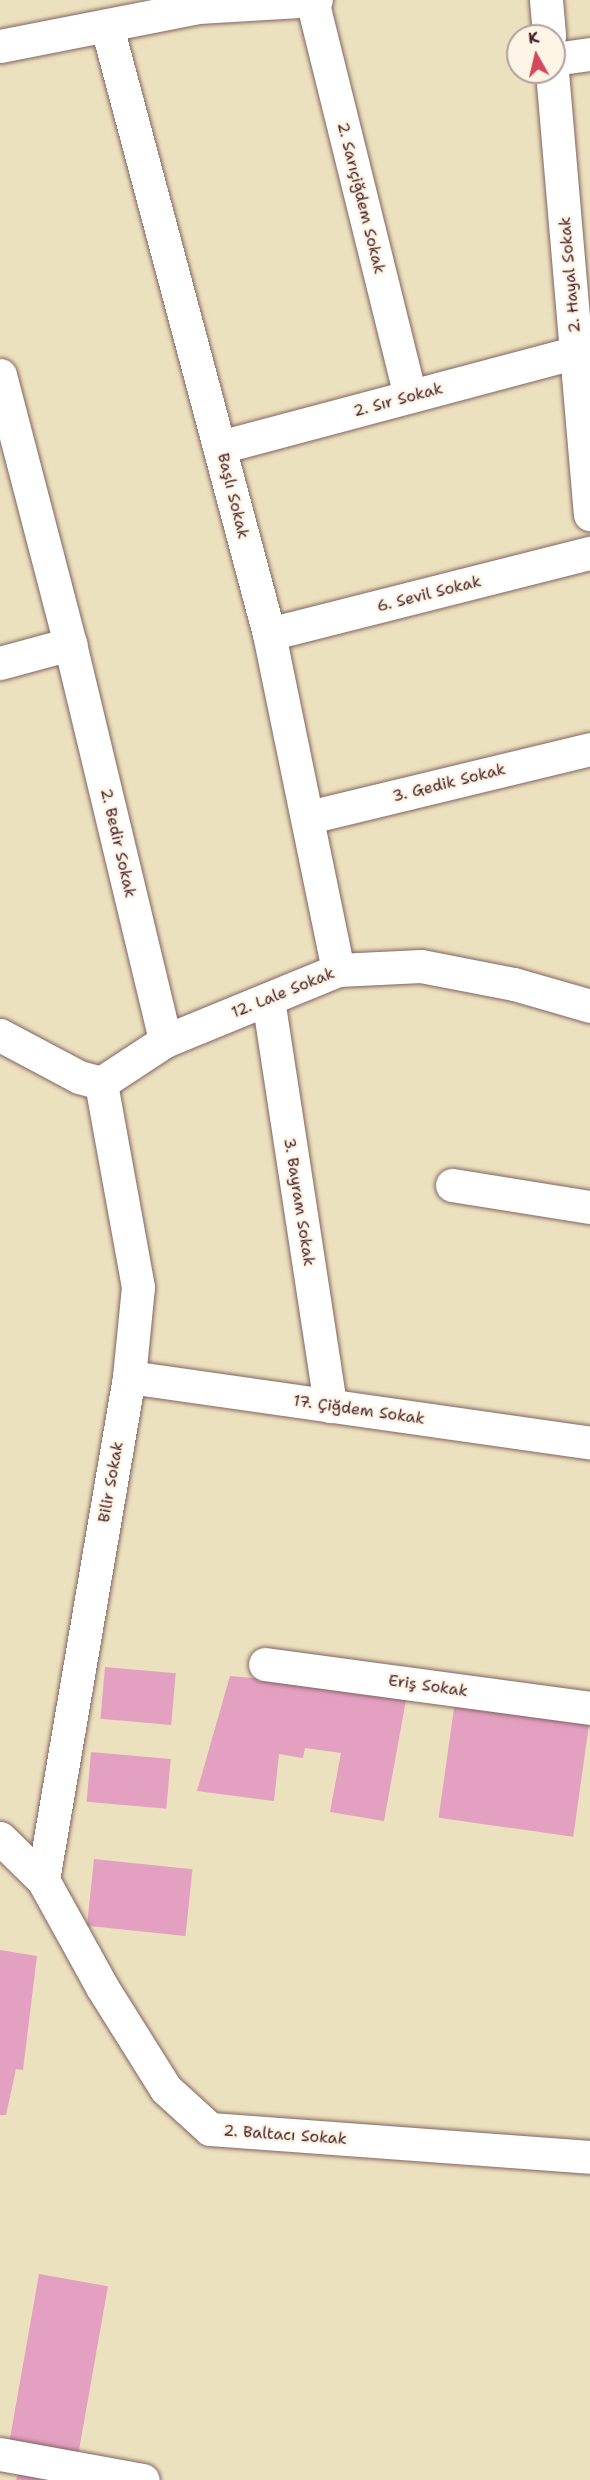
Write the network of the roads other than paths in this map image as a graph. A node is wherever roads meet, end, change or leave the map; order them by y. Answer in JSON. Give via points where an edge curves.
{"nodes":[{"id":1,"x":314,"y":0,"type":"edge"},
{"id":2,"x":546,"y":0,"type":"edge"},
{"id":3,"x":198,"y":4,"type":"edge"},
{"id":4,"x":548,"y":24,"type":"edge"},
{"id":5,"x":106,"y":27,"type":"junction"},
{"id":6,"x":0,"y":46,"type":"edge"},
{"id":7,"x":590,"y":54,"type":"edge"},
{"id":8,"x":566,"y":57,"type":"edge"},
{"id":9,"x":554,"y":84,"type":"edge"},
{"id":10,"x":578,"y":226,"type":"edge"},
{"id":11,"x":576,"y":352,"type":"junction"},
{"id":12,"x":0,"y":375,"type":"edge"},
{"id":13,"x":410,"y":396,"type":"junction"},
{"id":14,"x":220,"y":447,"type":"junction"},
{"id":15,"x":590,"y":514,"type":"edge"},
{"id":16,"x":590,"y":553,"type":"edge"},
{"id":17,"x":269,"y":634,"type":"junction"},
{"id":18,"x":70,"y":645,"type":"junction"},
{"id":19,"x":0,"y":663,"type":"edge"},
{"id":20,"x":590,"y":749,"type":"edge"},
{"id":21,"x":309,"y":817,"type":"junction"},
{"id":22,"x":338,"y":970,"type":"junction"},
{"id":23,"x":268,"y":999,"type":"junction"},
{"id":24,"x":590,"y":1006,"type":"edge"},
{"id":25,"x":0,"y":1035,"type":"edge"},
{"id":26,"x":165,"y":1041,"type":"junction"},
{"id":27,"x":101,"y":1083,"type":"junction"},
{"id":28,"x":452,"y":1185,"type":"dead end"},
{"id":29,"x":590,"y":1207,"type":"edge"},
{"id":30,"x":129,"y":1377,"type":"junction"},
{"id":31,"x":330,"y":1406,"type":"junction"},
{"id":32,"x":590,"y":1443,"type":"edge"},
{"id":33,"x":265,"y":1664,"type":"dead end"},
{"id":34,"x":590,"y":1708,"type":"edge"},
{"id":35,"x":0,"y":1838,"type":"edge"},
{"id":36,"x":43,"y":1880,"type":"junction"},
{"id":37,"x":590,"y":2157,"type":"edge"},
{"id":38,"x":0,"y":2454,"type":"edge"},
{"id":39,"x":99,"y":2476,"type":"edge"},
{"id":40,"x":143,"y":2480,"type":"edge"}],
"edges":[{"from":1,"to":3,"type":"street"},
{"from":1,"to":13,"type":"street","name":"2. Sarıçiğdem Sokak"},
{"from":2,"to":4,"type":"street"},
{"from":3,"to":5,"type":"street"},
{"from":5,"to":6,"type":"street"},
{"from":5,"to":14,"type":"street","name":"Başlı Sokak"},
{"from":7,"to":8,"type":"street"},
{"from":9,"to":10,"type":"street","name":"2. Hayal Sokak"},
{"from":10,"to":11,"type":"street","name":"2. Hayal Sokak"},
{"from":11,"to":13,"type":"street","name":"2. Sır Sokak"},
{"from":11,"to":15,"type":"street","name":"2. Hayal Sokak"},
{"from":12,"to":18,"type":"street","name":"2. Bedir Sokak"},
{"from":13,"to":14,"type":"street","name":"2. Sır Sokak"},
{"from":14,"to":17,"type":"street","name":"Başlı Sokak"},
{"from":16,"to":17,"type":"street","name":"6. Sevil Sokak"},
{"from":17,"to":21,"type":"street","name":"Başlı Sokak"},
{"from":18,"to":19,"type":"street"},
{"from":18,"to":26,"type":"street","name":"2. Bedir Sokak"},
{"from":20,"to":21,"type":"street","name":"3. Gedik Sokak"},
{"from":21,"to":22,"type":"street","name":"Başlı Sokak"},
{"from":22,"to":23,"type":"street","name":"12. Lale Sokak"},
{"from":22,"to":24,"type":"street","name":"12. Lale Sokak","via":[[422,966],[514,984]]},
{"from":23,"to":26,"type":"street","name":"12. Lale Sokak"},
{"from":23,"to":31,"type":"street","name":"3. Bayram Sokak"},
{"from":25,"to":27,"type":"street","via":[[79,1077]]},
{"from":26,"to":27,"type":"street","name":"12. Lale Sokak"},
{"from":27,"to":30,"type":"street","name":"Bilir Sokak","via":[[138,1287]]},
{"from":28,"to":29,"type":"street"},
{"from":30,"to":31,"type":"street","name":"17. Çiğdem Sokak"},
{"from":30,"to":36,"type":"street","name":"Bilir Sokak"},
{"from":31,"to":32,"type":"street","name":"17. Çiğdem Sokak"},
{"from":33,"to":34,"type":"street","name":"Eriş Sokak"},
{"from":35,"to":36,"type":"street","name":"2. Baltacı Sokak"},
{"from":36,"to":37,"type":"street","name":"2. Baltacı Sokak","via":[[102,1987],[166,2090],[210,2129]]},
{"from":38,"to":39,"type":"street"},
{"from":39,"to":40,"type":"street"}]}
